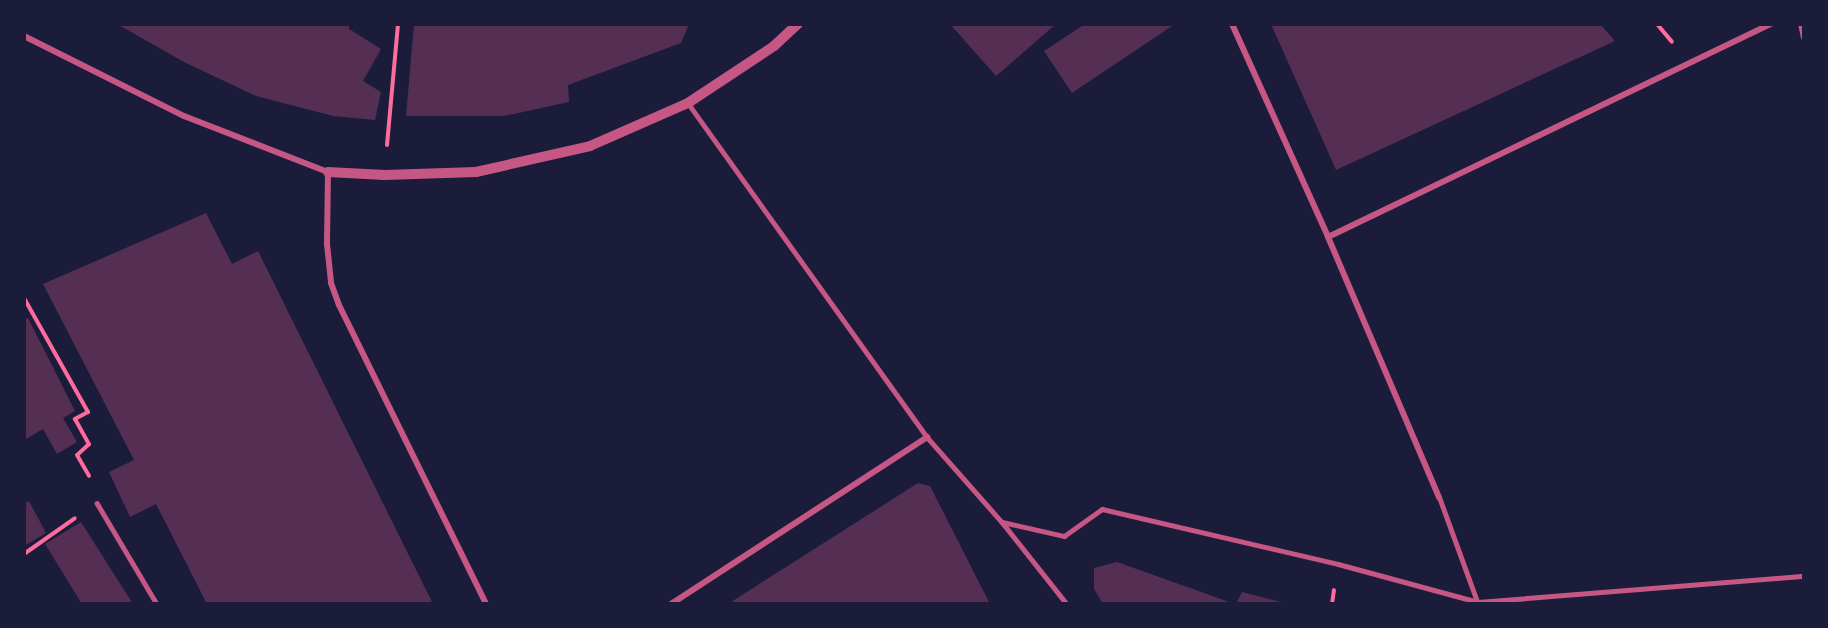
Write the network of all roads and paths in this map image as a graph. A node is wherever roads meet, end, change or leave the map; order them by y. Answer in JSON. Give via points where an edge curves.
{"nodes":[{"id":1,"x":398,"y":24,"type":"edge"},
{"id":2,"x":798,"y":24,"type":"edge"},
{"id":3,"x":1232,"y":24,"type":"edge"},
{"id":4,"x":1770,"y":24,"type":"edge"},
{"id":5,"x":1801,"y":24,"type":"edge"},
{"id":6,"x":24,"y":36,"type":"edge"},
{"id":7,"x":1804,"y":38,"type":"edge"},
{"id":8,"x":688,"y":103,"type":"junction"},
{"id":9,"x":328,"y":172,"type":"junction"},
{"id":10,"x":385,"y":175,"type":"junction"},
{"id":11,"x":1328,"y":237,"type":"junction"},
{"id":12,"x":24,"y":298,"type":"edge"},
{"id":13,"x":927,"y":437,"type":"junction"},
{"id":14,"x":1439,"y":496,"type":"joint"},
{"id":15,"x":97,"y":503,"type":"junction"},
{"id":16,"x":1002,"y":522,"type":"junction"},
{"id":17,"x":24,"y":554,"type":"edge"},
{"id":18,"x":1804,"y":576,"type":"edge"},
{"id":19,"x":1478,"y":603,"type":"edge"},
{"id":20,"x":157,"y":604,"type":"edge"},
{"id":21,"x":486,"y":604,"type":"edge"},
{"id":22,"x":671,"y":604,"type":"edge"},
{"id":23,"x":1067,"y":604,"type":"edge"}],
"edges":[{"from":1,"to":10,"type":"path"},
{"from":2,"to":8,"type":"street","via":[[774,46]]},
{"from":3,"to":11,"type":"street"},
{"from":4,"to":11,"type":"street"},
{"from":5,"to":7,"type":"street"},
{"from":6,"to":9,"type":"street","via":[[184,116]]},
{"from":8,"to":10,"type":"street","via":[[578,148],[476,172]]},
{"from":8,"to":13,"type":"lane"},
{"from":9,"to":10,"type":"street"},
{"from":9,"to":21,"type":"street","via":[[327,244],[331,283],[339,305]]},
{"from":11,"to":14,"type":"street"},
{"from":12,"to":15,"type":"path","via":[[87,412],[75,419],[89,444],[77,455],[102,498]]},
{"from":13,"to":16,"type":"lane"},
{"from":13,"to":22,"type":"street"},
{"from":14,"to":19,"type":"street"},
{"from":15,"to":17,"type":"path"},
{"from":15,"to":20,"type":"lane"},
{"from":16,"to":19,"type":"street","via":[[1064,536],[1102,509],[1338,564]]},
{"from":16,"to":23,"type":"lane"},
{"from":18,"to":19,"type":"street"}]}
